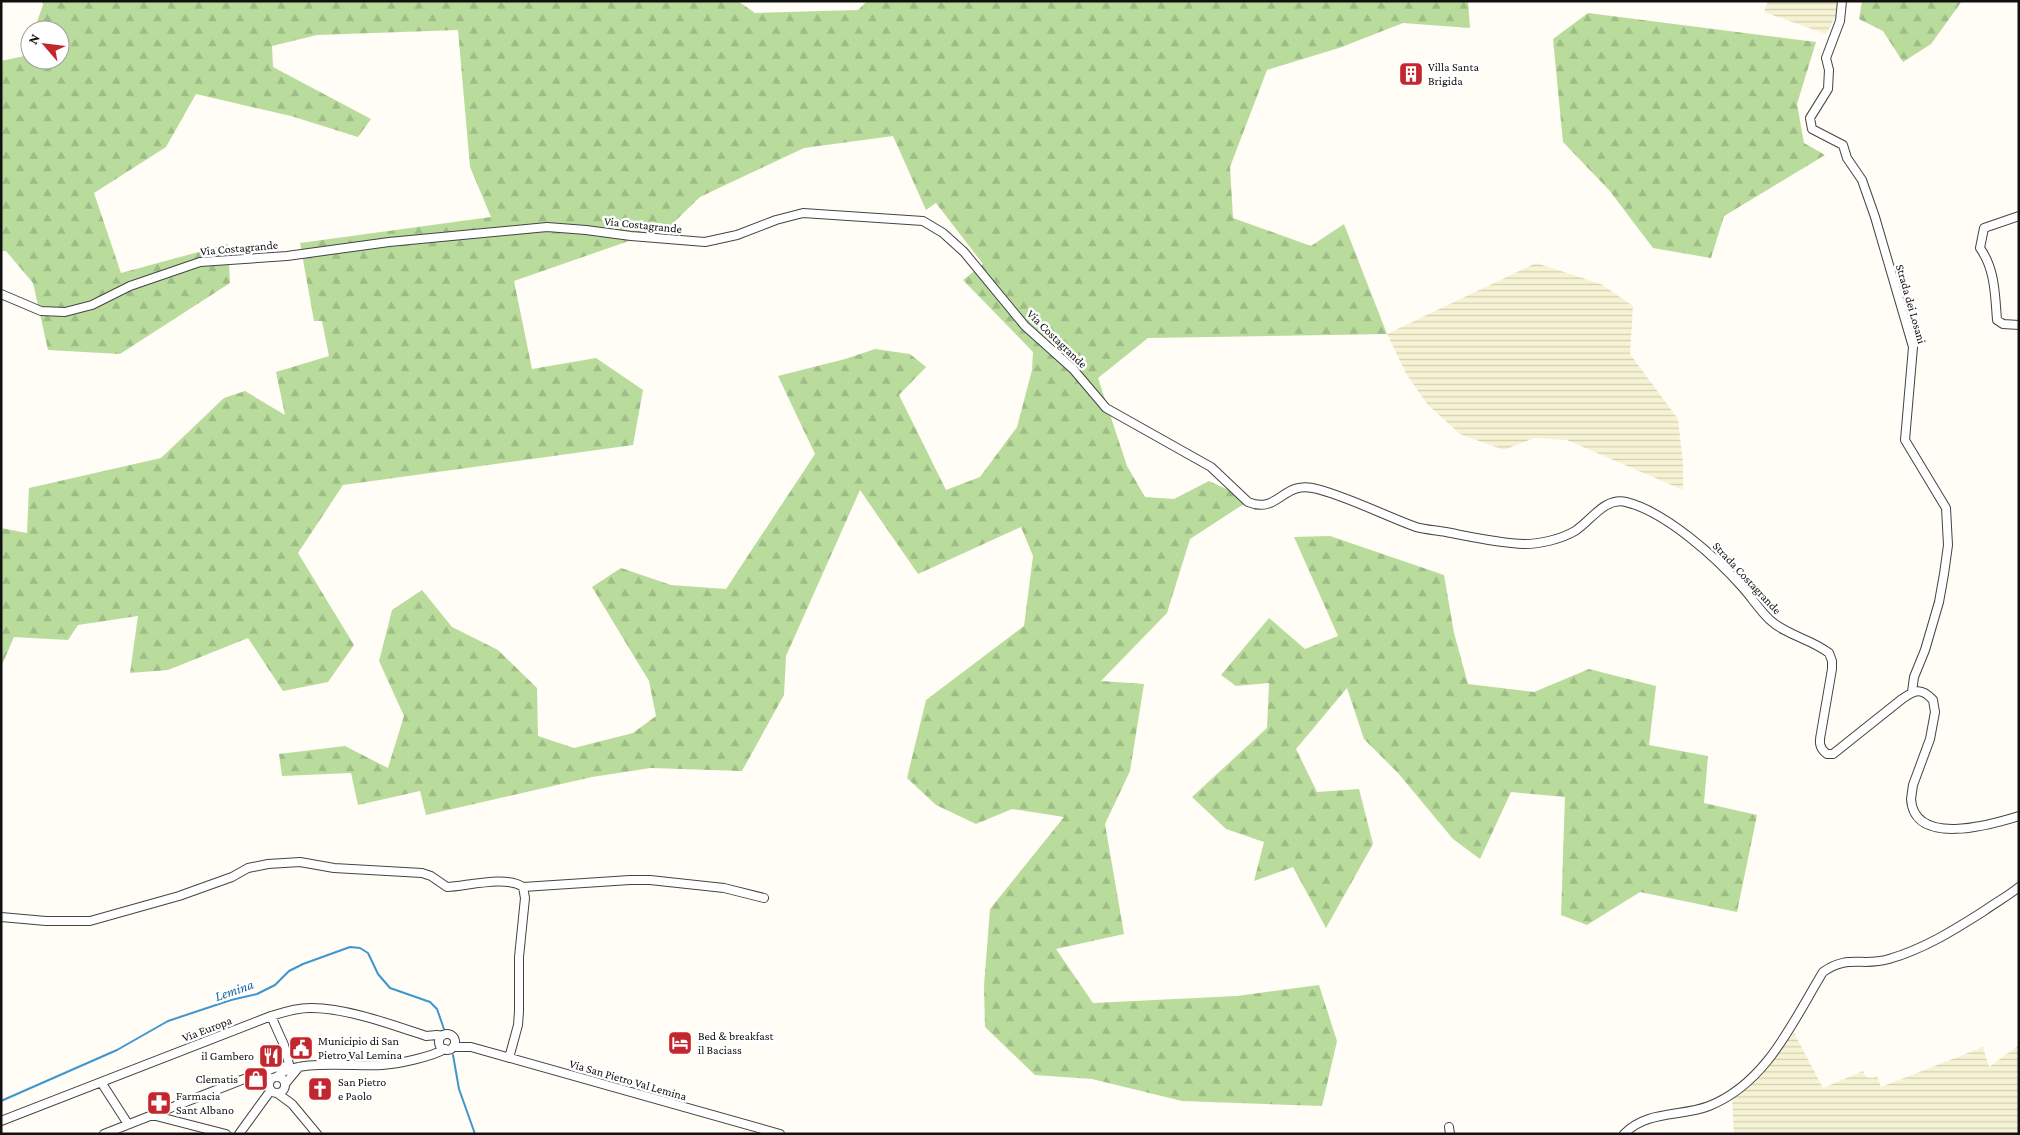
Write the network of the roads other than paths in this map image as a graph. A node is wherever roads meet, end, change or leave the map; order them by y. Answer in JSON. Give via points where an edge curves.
{"nodes":[{"id":1,"x":1842,"y":1,"type":"edge"},
{"id":2,"x":2019,"y":216,"type":"edge"},
{"id":3,"x":1,"y":294,"type":"edge"},
{"id":4,"x":2019,"y":325,"type":"edge"},
{"id":5,"x":1200,"y":460,"type":"joint"},
{"id":6,"x":1912,"y":692,"type":"junction"},
{"id":7,"x":2019,"y":816,"type":"edge"},
{"id":8,"x":523,"y":887,"type":"junction"},
{"id":9,"x":2019,"y":887,"type":"edge"},
{"id":10,"x":764,"y":898,"type":"dead end"},
{"id":11,"x":1,"y":916,"type":"edge"},
{"id":12,"x":271,"y":1016,"type":"junction"},
{"id":13,"x":426,"y":1036,"type":"junction"},
{"id":14,"x":442,"y":1036,"type":"junction"},
{"id":15,"x":453,"y":1037,"type":"junction"},
{"id":16,"x":444,"y":1047,"type":"junction"},
{"id":17,"x":471,"y":1047,"type":"junction"},
{"id":18,"x":510,"y":1058,"type":"junction"},
{"id":19,"x":299,"y":1067,"type":"junction"},
{"id":20,"x":290,"y":1068,"type":"junction"},
{"id":21,"x":260,"y":1073,"type":"junction"},
{"id":22,"x":274,"y":1078,"type":"junction"},
{"id":23,"x":101,"y":1082,"type":"junction"},
{"id":24,"x":284,"y":1086,"type":"junction"},
{"id":25,"x":274,"y":1091,"type":"junction"},
{"id":26,"x":288,"y":1101,"type":"junction"},
{"id":27,"x":152,"y":1114,"type":"junction"},
{"id":28,"x":1,"y":1121,"type":"edge"},
{"id":29,"x":128,"y":1124,"type":"junction"},
{"id":30,"x":104,"y":1134,"type":"edge"},
{"id":31,"x":226,"y":1134,"type":"edge"},
{"id":32,"x":239,"y":1134,"type":"edge"},
{"id":33,"x":317,"y":1134,"type":"edge"},
{"id":34,"x":780,"y":1134,"type":"edge"},
{"id":35,"x":1624,"y":1134,"type":"edge"}],
"edges":[{"from":1,"to":6,"type":"street","name":"Strada dei Losani","via":[[1840,21],[1826,58],[1828,89],[1810,118],[1812,129],[1843,144],[1847,158],[1862,180],[1913,347],[1905,440],[1946,508],[1948,545],[1939,602]]},
{"from":2,"to":4,"type":"street","via":[[1984,228],[1980,248],[1994,278],[1998,320],[2002,324]]},
{"from":3,"to":5,"type":"street","name":"Via Costagrande","via":[[41,311],[65,312],[92,305],[130,286],[200,262],[287,256],[548,226],[705,242],[803,213],[923,221],[964,252],[1025,326],[1073,369],[1106,408]]},
{"from":5,"to":6,"type":"street","name":"Strada Costagrande","via":[[1248,502],[1256,505],[1266,506],[1294,488],[1316,488],[1418,527],[1525,544],[1547,541],[1576,530],[1614,502],[1636,505],[1679,530],[1711,554],[1770,620],[1829,654],[1832,669],[1819,743],[1821,750],[1833,754]]},
{"from":6,"to":7,"type":"street","via":[[1920,690],[1927,693],[1933,700],[1935,712],[1911,799],[1911,806],[1920,821],[1946,829]]},
{"from":8,"to":10,"type":"street","via":[[650,880],[724,888]]},
{"from":8,"to":11,"type":"street","via":[[504,882],[447,887],[422,873],[334,868],[300,862],[248,868],[179,896],[90,921]]},
{"from":8,"to":18,"type":"street","via":[[518,1025]]},
{"from":9,"to":35,"type":"street","via":[[1923,947],[1874,963],[1851,961],[1830,967],[1823,972],[1771,1058],[1740,1087],[1710,1106],[1649,1118]]},
{"from":12,"to":13,"type":"street","name":"Via Europa","via":[[296,1009],[322,1009]]},
{"from":12,"to":20,"type":"street"},
{"from":12,"to":23,"type":"street","name":"Via Europa"},
{"from":13,"to":14,"type":"street","name":"Via Europa"},
{"from":13,"to":16,"type":"street","name":"Via Europa"},
{"from":14,"to":15,"type":"street","name":"Via Europa","via":[[449,1034]]},
{"from":14,"to":16,"type":"street"},
{"from":15,"to":16,"type":"street","via":[[455,1040]]},
{"from":15,"to":17,"type":"street","name":"Via San Pietro Val Lemina","via":[[464,1040]]},
{"from":16,"to":17,"type":"street","name":"Via San Pietro Val Lemina"},
{"from":16,"to":19,"type":"street","via":[[432,1054],[384,1065],[310,1064]]},
{"from":17,"to":18,"type":"street","name":"Via San Pietro Val Lemina"},
{"from":18,"to":34,"type":"street","name":"Via San Pietro Val Lemina"},
{"from":19,"to":20,"type":"street"},
{"from":19,"to":24,"type":"street"},
{"from":20,"to":21,"type":"street","via":[[280,1066]]},
{"from":20,"to":22,"type":"street"},
{"from":21,"to":22,"type":"street"},
{"from":21,"to":27,"type":"street"},
{"from":22,"to":24,"type":"street","via":[[282,1079]]},
{"from":22,"to":25,"type":"street","via":[[269,1086]]},
{"from":23,"to":28,"type":"street","name":"Via Europa"},
{"from":23,"to":29,"type":"street"},
{"from":24,"to":25,"type":"street"},
{"from":24,"to":26,"type":"street"},
{"from":25,"to":26,"type":"street"},
{"from":25,"to":32,"type":"street"},
{"from":26,"to":33,"type":"street"},
{"from":27,"to":29,"type":"street"},
{"from":27,"to":31,"type":"street"},
{"from":29,"to":30,"type":"street"}]}
